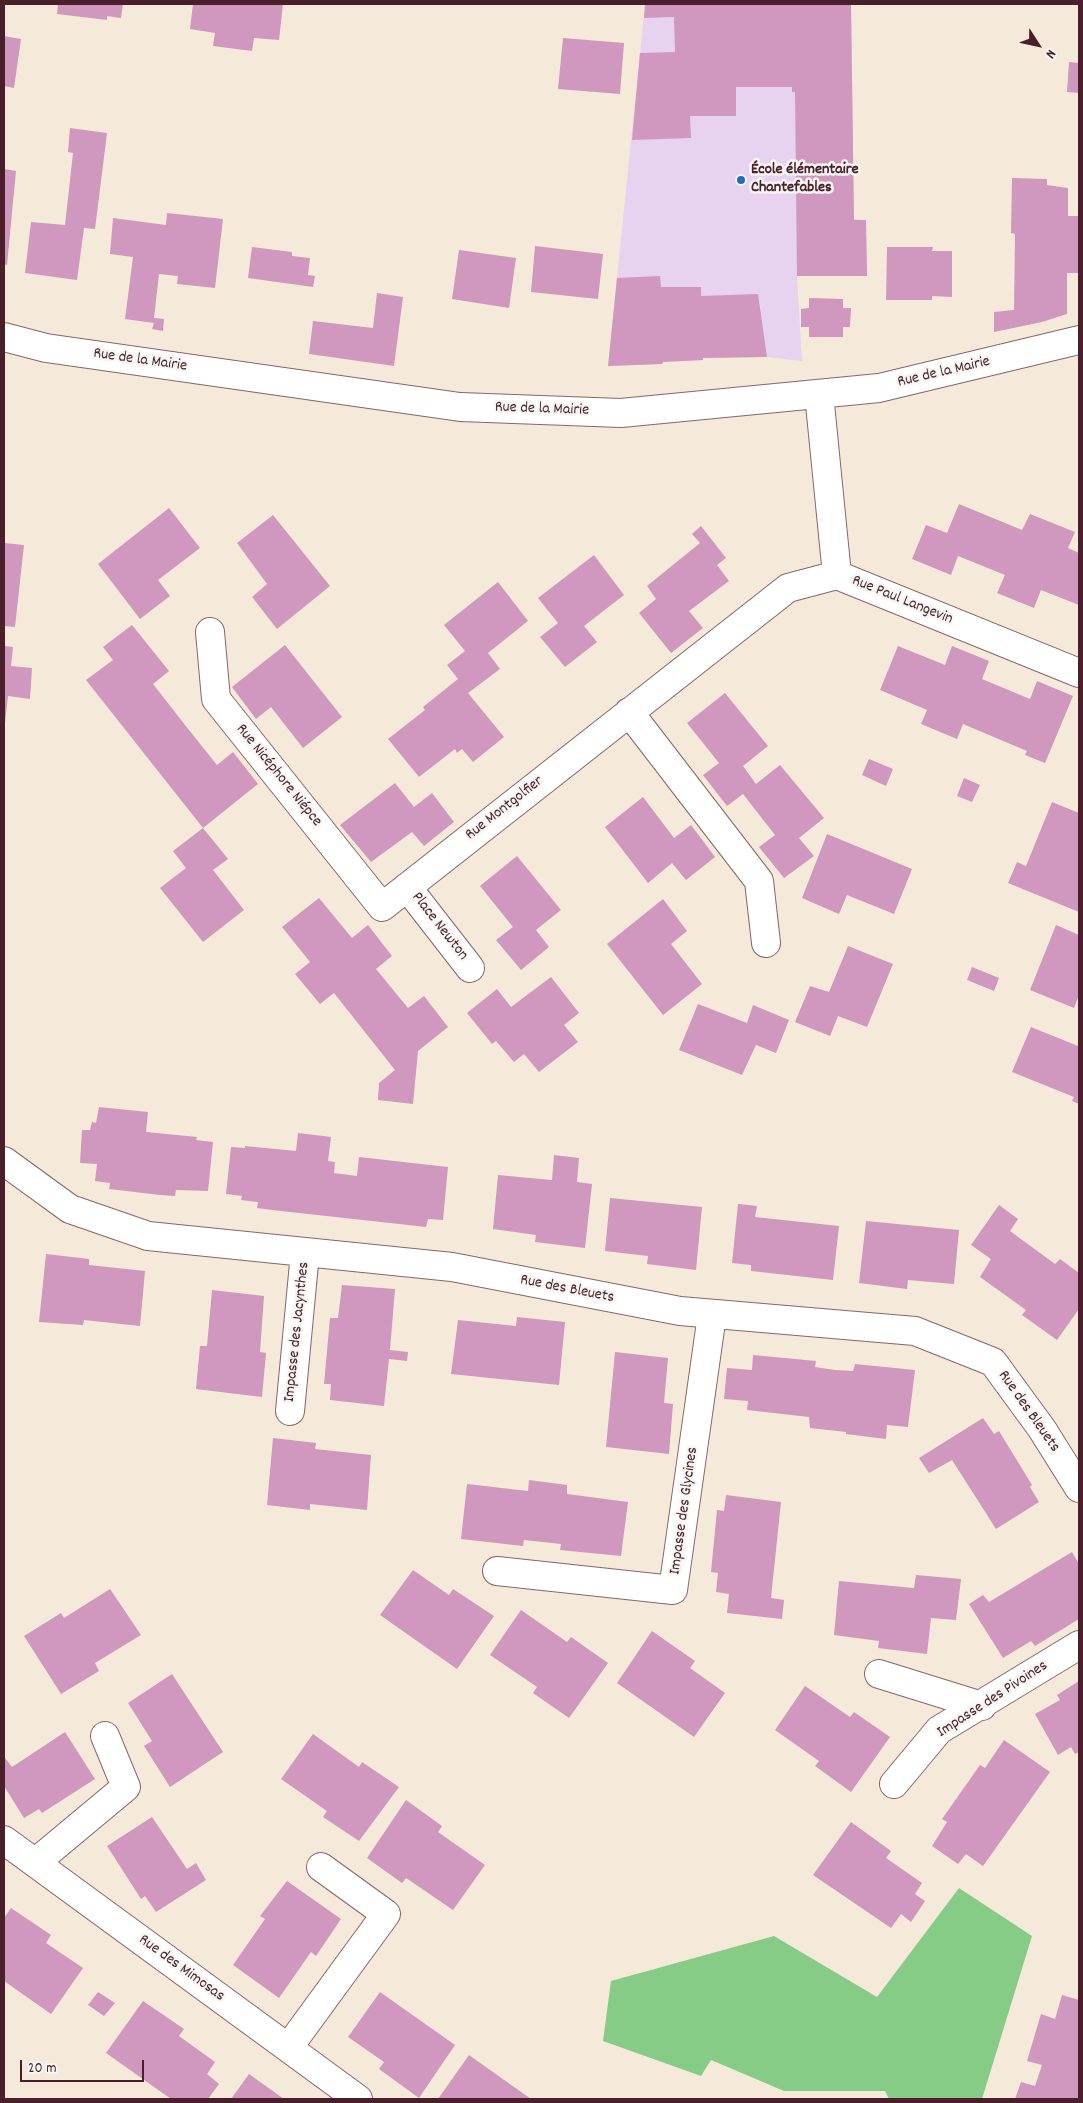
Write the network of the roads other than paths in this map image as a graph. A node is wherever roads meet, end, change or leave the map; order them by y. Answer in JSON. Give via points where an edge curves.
{"nodes":[{"id":1,"x":4,"y":337,"type":"edge"},
{"id":2,"x":1079,"y":340,"type":"edge"},
{"id":3,"x":819,"y":394,"type":"junction"},
{"id":4,"x":838,"y":575,"type":"junction"},
{"id":5,"x":210,"y":632,"type":"dead end"},
{"id":6,"x":1079,"y":673,"type":"edge"},
{"id":7,"x":629,"y":712,"type":"junction"},
{"id":8,"x":407,"y":887,"type":"junction"},
{"id":9,"x":382,"y":907,"type":"joint"},
{"id":10,"x":766,"y":943,"type":"dead end"},
{"id":11,"x":470,"y":968,"type":"dead end"},
{"id":12,"x":4,"y":1161,"type":"edge"},
{"id":13,"x":306,"y":1253,"type":"junction"},
{"id":14,"x":712,"y":1315,"type":"junction"},
{"id":15,"x":290,"y":1411,"type":"dead end"},
{"id":16,"x":1079,"y":1488,"type":"edge"},
{"id":17,"x":497,"y":1571,"type":"dead end"},
{"id":18,"x":1079,"y":1645,"type":"edge"},
{"id":19,"x":879,"y":1674,"type":"dead end"},
{"id":20,"x":982,"y":1706,"type":"junction"},
{"id":21,"x":105,"y":1736,"type":"dead end"},
{"id":22,"x":894,"y":1784,"type":"dead end"},
{"id":23,"x":4,"y":1840,"type":"edge"},
{"id":24,"x":36,"y":1862,"type":"junction"},
{"id":25,"x":321,"y":1868,"type":"dead end"},
{"id":26,"x":288,"y":2048,"type":"junction"},
{"id":27,"x":358,"y":2099,"type":"edge"}],
"edges":[{"from":1,"to":3,"type":"street","name":"Rue de la Mairie","via":[[46,348],[460,407],[621,413]]},
{"from":2,"to":3,"type":"street","name":"Rue de la Mairie","via":[[879,388]]},
{"from":3,"to":4,"type":"street","name":"Rue Paul Langevin"},
{"from":4,"to":6,"type":"street","name":"Rue Paul Langevin"},
{"from":4,"to":7,"type":"street","name":"Rue Montgolfier","via":[[788,588]]},
{"from":5,"to":9,"type":"street","name":"Rue Nicéphore Niépce","via":[[216,699]]},
{"from":7,"to":8,"type":"street","name":"Rue Montgolfier"},
{"from":7,"to":10,"type":"street","via":[[759,881]]},
{"from":8,"to":9,"type":"street","name":"Rue Montgolfier"},
{"from":8,"to":11,"type":"street","name":"Place Newton"},
{"from":12,"to":13,"type":"street","name":"Rue des Bleuets","via":[[70,1209],[148,1236]]},
{"from":13,"to":14,"type":"street","name":"Rue des Bleuets","via":[[452,1267]]},
{"from":13,"to":15,"type":"street","name":"Impasse des Jacynthes"},
{"from":14,"to":16,"type":"street","name":"Rue des Bleuets","via":[[915,1331],[993,1362]]},
{"from":14,"to":17,"type":"street","name":"Impasse des Glycines","via":[[673,1590]]},
{"from":18,"to":20,"type":"street","name":"Impasse des Pivoines"},
{"from":19,"to":20,"type":"street"},
{"from":20,"to":22,"type":"street","name":"Impasse des Pivoines","via":[[940,1730]]},
{"from":21,"to":24,"type":"street","via":[[126,1787]]},
{"from":23,"to":24,"type":"street","name":"Rue des Mimosas"},
{"from":24,"to":26,"type":"street","name":"Rue des Mimosas"},
{"from":25,"to":26,"type":"street","via":[[386,1914]]},
{"from":26,"to":27,"type":"street","name":"Rue des Mimosas"}]}
